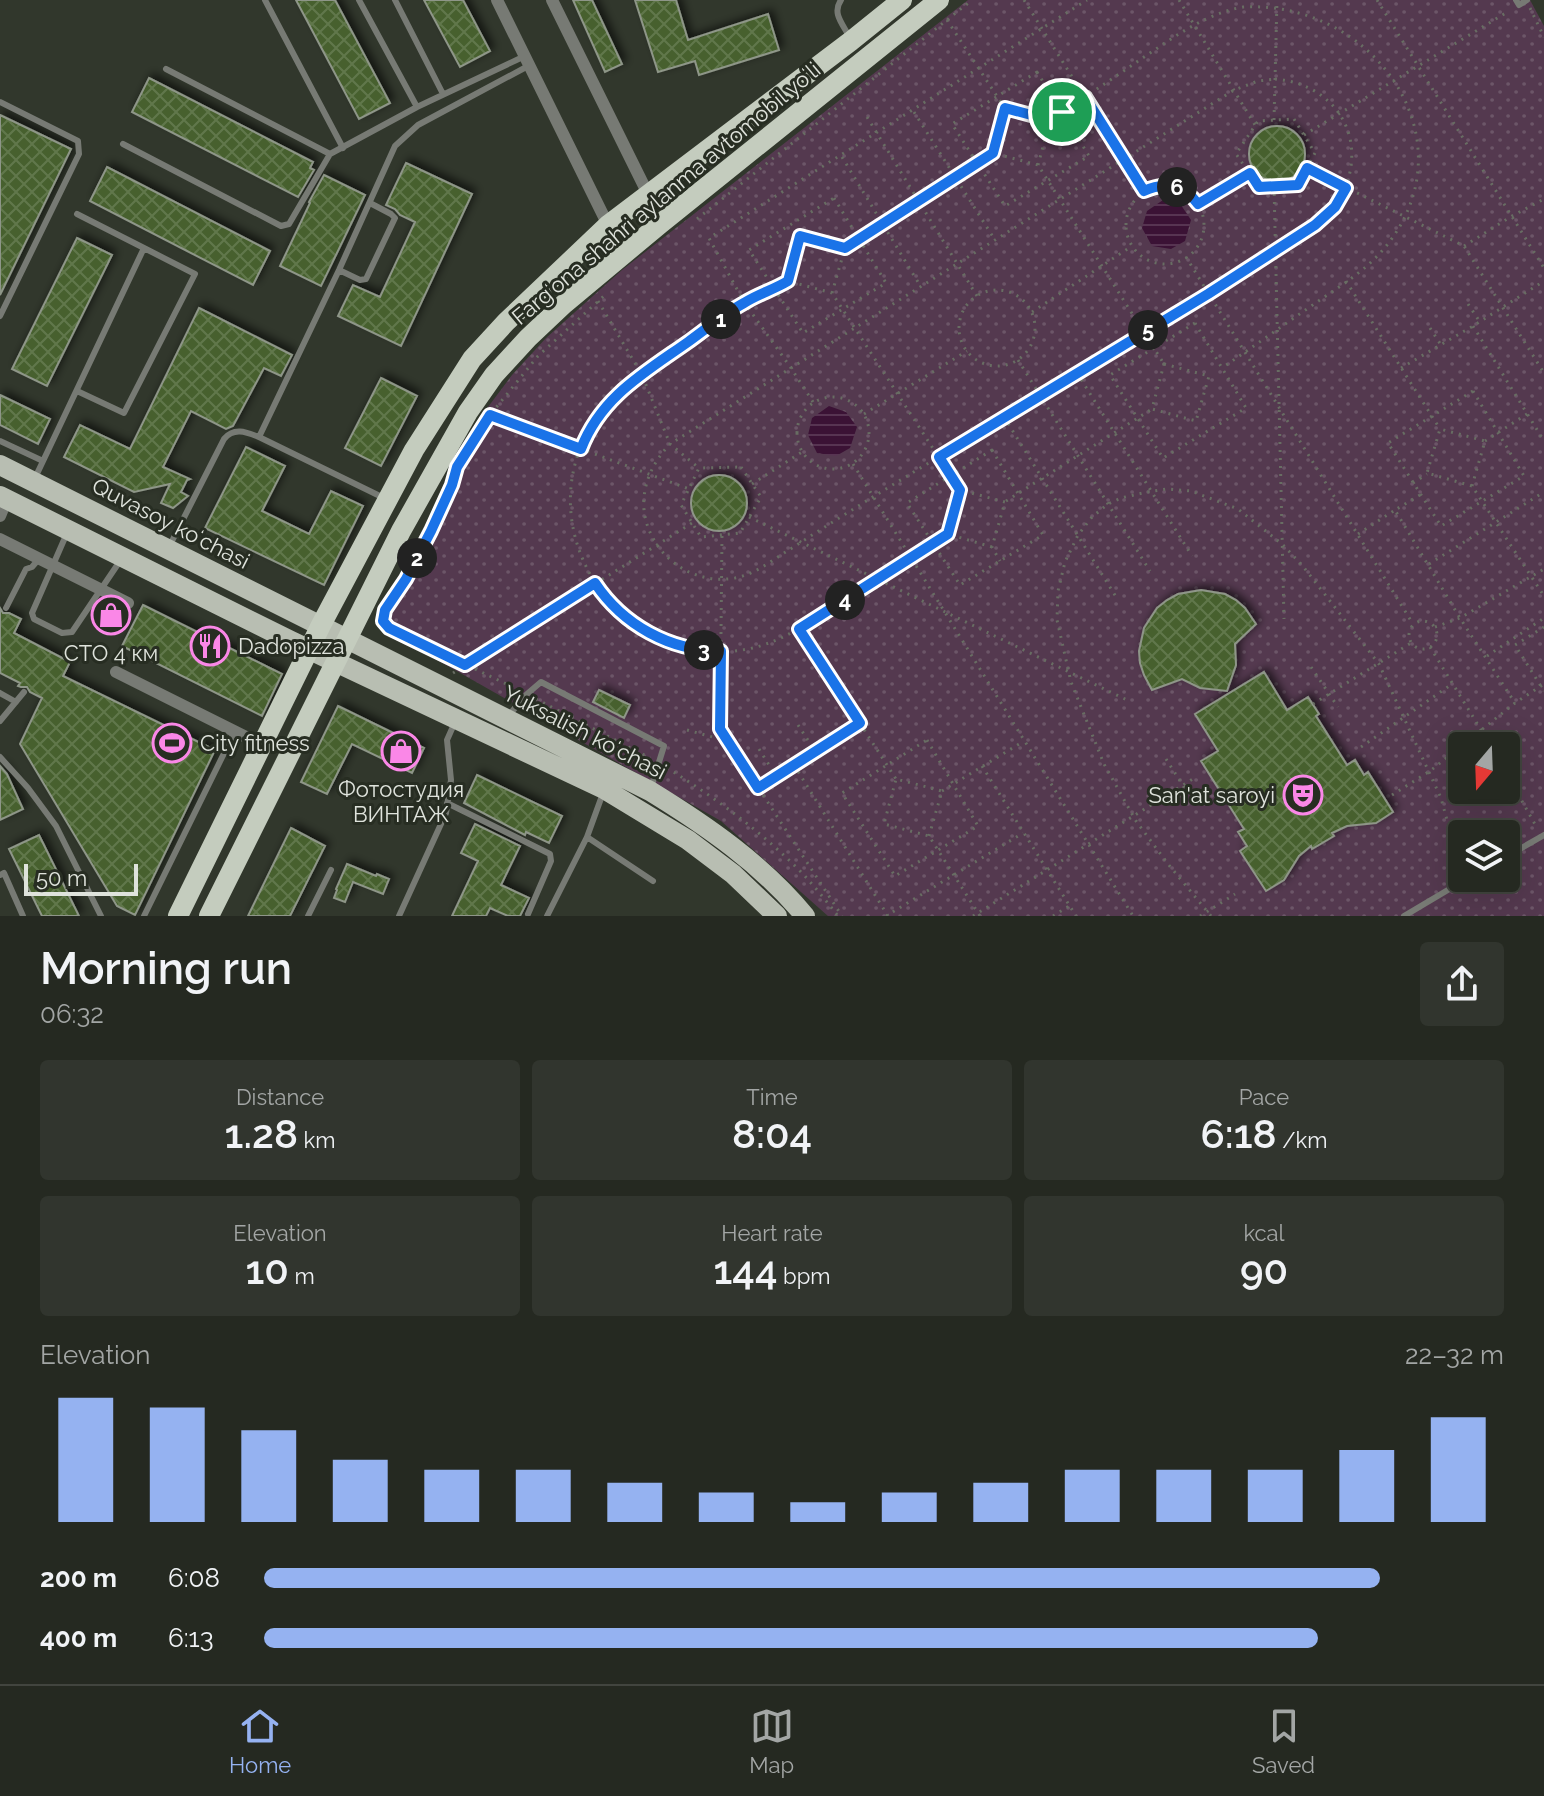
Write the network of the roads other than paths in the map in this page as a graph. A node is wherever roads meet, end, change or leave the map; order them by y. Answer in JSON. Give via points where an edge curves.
{"nodes":[{"id":1,"x":266,"y":0,"type":"edge"},
{"id":2,"x":359,"y":0,"type":"edge"},
{"id":3,"x":395,"y":0,"type":"edge"},
{"id":4,"x":552,"y":0,"type":"edge"},
{"id":5,"x":841,"y":0,"type":"edge"},
{"id":6,"x":901,"y":0,"type":"edge"},
{"id":7,"x":939,"y":0,"type":"edge"},
{"id":8,"x":1526,"y":0,"type":"edge"},
{"id":9,"x":500,"y":1,"type":"edge"},
{"id":10,"x":1517,"y":2,"type":"edge"},
{"id":11,"x":915,"y":20,"type":"junction"},
{"id":12,"x":851,"y":41,"type":"junction"},
{"id":13,"x":527,"y":60,"type":"junction"},
{"id":14,"x":166,"y":69,"type":"dead end"},
{"id":15,"x":443,"y":94,"type":"junction"},
{"id":16,"x":0,"y":102,"type":"edge"},
{"id":17,"x":417,"y":107,"type":"junction"},
{"id":18,"x":123,"y":144,"type":"dead end"},
{"id":19,"x":343,"y":148,"type":"junction"},
{"id":20,"x":330,"y":154,"type":"junction"},
{"id":21,"x":648,"y":194,"type":"junction"},
{"id":22,"x":370,"y":203,"type":"junction"},
{"id":23,"x":77,"y":214,"type":"dead end"},
{"id":24,"x":608,"y":225,"type":"junction"},
{"id":25,"x":144,"y":248,"type":"junction"},
{"id":26,"x":339,"y":270,"type":"junction"},
{"id":27,"x":0,"y":316,"type":"edge"},
{"id":28,"x":77,"y":391,"type":"junction"},
{"id":29,"x":259,"y":437,"type":"junction"},
{"id":30,"x":0,"y":441,"type":"edge"},
{"id":31,"x":43,"y":461,"type":"junction"},
{"id":32,"x":0,"y":465,"type":"edge"},
{"id":33,"x":33,"y":481,"type":"junction"},
{"id":34,"x":388,"y":500,"type":"junction"},
{"id":35,"x":2,"y":504,"type":"edge"},
{"id":36,"x":68,"y":530,"type":"junction"},
{"id":37,"x":0,"y":539,"type":"edge"},
{"id":38,"x":168,"y":548,"type":"junction"},
{"id":39,"x":123,"y":557,"type":"junction"},
{"id":40,"x":39,"y":558,"type":"junction"},
{"id":41,"x":54,"y":566,"type":"junction"},
{"id":42,"x":101,"y":590,"type":"junction"},
{"id":43,"x":128,"y":603,"type":"dead end"},
{"id":44,"x":6,"y":608,"type":"dead end"},
{"id":45,"x":321,"y":625,"type":"junction"},
{"id":46,"x":347,"y":638,"type":"junction"},
{"id":47,"x":308,"y":649,"type":"junction"},
{"id":48,"x":335,"y":662,"type":"junction"},
{"id":49,"x":116,"y":672,"type":"dead end"},
{"id":50,"x":24,"y":692,"type":"dead end"},
{"id":51,"x":0,"y":693,"type":"edge"},
{"id":52,"x":16,"y":702,"type":"junction"},
{"id":53,"x":456,"y":719,"type":"junction"},
{"id":54,"x":506,"y":719,"type":"junction"},
{"id":55,"x":0,"y":721,"type":"edge"},
{"id":56,"x":235,"y":731,"type":"junction"},
{"id":57,"x":262,"y":745,"type":"junction"},
{"id":58,"x":0,"y":757,"type":"edge"},
{"id":59,"x":604,"y":789,"type":"junction"},
{"id":60,"x":650,"y":791,"type":"junction"},
{"id":61,"x":447,"y":803,"type":"junction"},
{"id":62,"x":1543,"y":836,"type":"edge"},
{"id":63,"x":587,"y":837,"type":"junction"},
{"id":64,"x":1520,"y":849,"type":"edge"},
{"id":65,"x":0,"y":864,"type":"edge"},
{"id":66,"x":331,"y":870,"type":"dead end"},
{"id":67,"x":2,"y":874,"type":"edge"},
{"id":68,"x":653,"y":881,"type":"dead end"},
{"id":69,"x":1448,"y":889,"type":"edge"},
{"id":70,"x":528,"y":914,"type":"dead end"},
{"id":71,"x":23,"y":916,"type":"edge"},
{"id":72,"x":101,"y":916,"type":"edge"},
{"id":73,"x":144,"y":916,"type":"edge"},
{"id":74,"x":178,"y":916,"type":"edge"},
{"id":75,"x":209,"y":916,"type":"edge"},
{"id":76,"x":308,"y":916,"type":"edge"},
{"id":77,"x":399,"y":916,"type":"edge"},
{"id":78,"x":547,"y":916,"type":"edge"},
{"id":79,"x":777,"y":916,"type":"edge"},
{"id":80,"x":805,"y":916,"type":"edge"},
{"id":81,"x":1404,"y":916,"type":"edge"}],
"edges":[{"from":1,"to":19,"type":"lane"},
{"from":2,"to":17,"type":"lane"},
{"from":3,"to":15,"type":"lane"},
{"from":4,"to":21,"type":"street"},
{"from":5,"to":12,"type":"lane","via":[[837,14]]},
{"from":6,"to":11,"type":"highway"},
{"from":6,"to":12,"type":"highway","name":"Fargʻona shahri aylanma avtomobil yoʻli"},
{"from":7,"to":11,"type":"highway","name":"Fargʻona shahri aylanma avtomobil yoʻli"},
{"from":8,"to":10,"type":"lane"},
{"from":9,"to":13,"type":"street"},
{"from":11,"to":46,"type":"highway","name":"Fargʻona shahri aylanma avtomobil yoʻli","via":[[576,294],[502,366],[437,465]]},
{"from":12,"to":21,"type":"highway","name":"Fargʻona shahri aylanma avtomobil yoʻli"},
{"from":13,"to":15,"type":"lane"},
{"from":13,"to":22,"type":"lane","via":[[418,125],[395,146]]},
{"from":13,"to":24,"type":"street"},
{"from":14,"to":20,"type":"lane"},
{"from":15,"to":17,"type":"lane"},
{"from":16,"to":27,"type":"lane","via":[[78,141],[79,154]]},
{"from":17,"to":19,"type":"lane"},
{"from":18,"to":20,"type":"lane","via":[[281,226],[289,224]]},
{"from":19,"to":20,"type":"lane"},
{"from":21,"to":24,"type":"highway","name":"Fargʻona shahri aylanma avtomobil yoʻli"},
{"from":22,"to":26,"type":"lane"},
{"from":22,"to":26,"type":"lane","via":[[395,218],[378,255],[366,279]]},
{"from":23,"to":25,"type":"lane"},
{"from":24,"to":34,"type":"highway","name":"Fargʻona shahri aylanma avtomobil yoʻli","via":[[472,359]]},
{"from":25,"to":28,"type":"lane"},
{"from":25,"to":28,"type":"lane","via":[[195,274],[124,413]]},
{"from":26,"to":29,"type":"lane"},
{"from":28,"to":31,"type":"lane"},
{"from":29,"to":34,"type":"lane"},
{"from":29,"to":38,"type":"lane","via":[[235,431],[224,439]]},
{"from":30,"to":31,"type":"lane"},
{"from":31,"to":33,"type":"lane"},
{"from":32,"to":33,"type":"main road","name":"Quvasoy koʻchasi"},
{"from":33,"to":38,"type":"main road","name":"Quvasoy koʻchasi"},
{"from":34,"to":45,"type":"highway","name":"Fargʻona shahri aylanma avtomobil yoʻli"},
{"from":35,"to":36,"type":"main road"},
{"from":36,"to":39,"type":"main road"},
{"from":36,"to":41,"type":"lane"},
{"from":37,"to":40,"type":"street"},
{"from":38,"to":45,"type":"main road","name":"Quvasoy koʻchasi"},
{"from":39,"to":42,"type":"lane"},
{"from":39,"to":47,"type":"main road"},
{"from":40,"to":41,"type":"street"},
{"from":40,"to":44,"type":"lane","via":[[26,569]]},
{"from":41,"to":42,"type":"street"},
{"from":41,"to":42,"type":"lane","via":[[34,619],[62,633],[72,632]]},
{"from":42,"to":43,"type":"street"},
{"from":45,"to":46,"type":"main road","name":"Yuksalish koʻchasi"},
{"from":45,"to":47,"type":"highway","name":"Fargʻona shahri aylanma avtomobil yoʻli"},
{"from":46,"to":48,"type":"highway","name":"Fargʻona shahri aylanma avtomobil yoʻli"},
{"from":46,"to":54,"type":"main road","name":"Yuksalish koʻchasi"},
{"from":47,"to":48,"type":"main road","name":"Yuksalish koʻchasi"},
{"from":47,"to":57,"type":"highway","name":"Fargʻona shahri aylanma avtomobil yoʻli"},
{"from":48,"to":53,"type":"main road","name":"Yuksalish koʻchasi"},
{"from":48,"to":75,"type":"highway","name":"Fargʻona shahri aylanma avtomobil yoʻli"},
{"from":49,"to":56,"type":"street"},
{"from":50,"to":52,"type":"lane"},
{"from":51,"to":52,"type":"lane"},
{"from":52,"to":55,"type":"lane"},
{"from":53,"to":59,"type":"main road","name":"Yuksalish koʻchasi"},
{"from":53,"to":61,"type":"lane","via":[[447,740]]},
{"from":54,"to":60,"type":"main road","name":"Yuksalish koʻchasi"},
{"from":54,"to":60,"type":"lane","via":[[541,682],[664,746]]},
{"from":56,"to":57,"type":"street"},
{"from":56,"to":73,"type":"lane"},
{"from":57,"to":74,"type":"highway","name":"Fargʻona shahri aylanma avtomobil yoʻli"},
{"from":58,"to":72,"type":"lane","via":[[56,826]]},
{"from":59,"to":63,"type":"lane"},
{"from":59,"to":79,"type":"main road","name":"Yuksalish koʻchasi","via":[[688,840]]},
{"from":60,"to":80,"type":"main road","name":"Yuksalish koʻchasi","via":[[746,857]]},
{"from":61,"to":70,"type":"lane","via":[[550,854]]},
{"from":61,"to":77,"type":"lane"},
{"from":62,"to":64,"type":"lane"},
{"from":63,"to":68,"type":"lane"},
{"from":63,"to":78,"type":"lane"},
{"from":65,"to":67,"type":"lane"},
{"from":66,"to":76,"type":"lane"},
{"from":67,"to":71,"type":"lane"},
{"from":69,"to":81,"type":"lane"}]}
